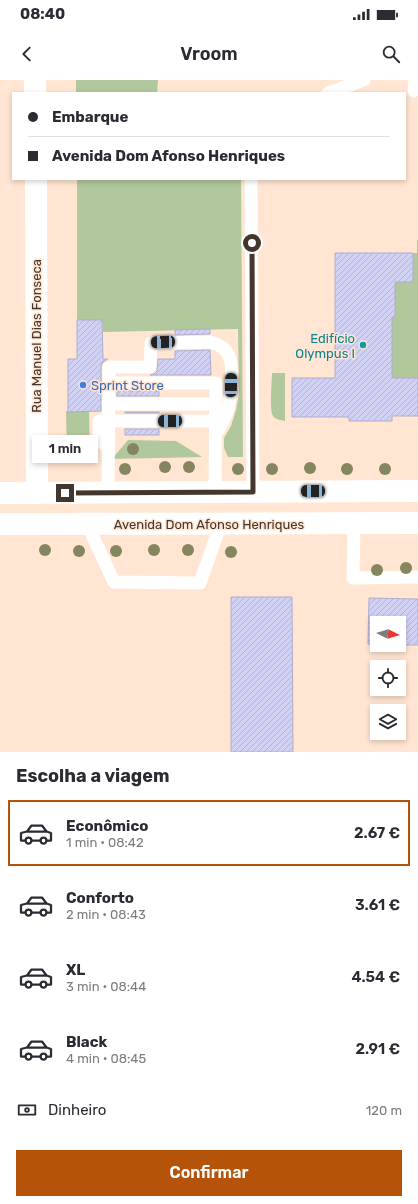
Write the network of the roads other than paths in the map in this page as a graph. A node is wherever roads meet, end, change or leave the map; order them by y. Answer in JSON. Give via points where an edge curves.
{"nodes":[{"id":1,"x":35,"y":80,"type":"edge"},
{"id":2,"x":364,"y":80,"type":"edge"},
{"id":3,"x":35,"y":92,"type":"edge"},
{"id":4,"x":331,"y":92,"type":"edge"},
{"id":5,"x":36,"y":180,"type":"edge"},
{"id":6,"x":251,"y":180,"type":"edge"},
{"id":7,"x":109,"y":383,"type":"junction"},
{"id":8,"x":108,"y":404,"type":"junction"},
{"id":9,"x":216,"y":404,"type":"junction"},
{"id":10,"x":216,"y":421,"type":"junction"},
{"id":11,"x":108,"y":422,"type":"junction"},
{"id":12,"x":216,"y":437,"type":"junction"},
{"id":13,"x":418,"y":491,"type":"edge"},
{"id":14,"x":215,"y":492,"type":"junction"},
{"id":15,"x":253,"y":492,"type":"junction"},
{"id":16,"x":0,"y":493,"type":"edge"},
{"id":17,"x":37,"y":493,"type":"junction"},
{"id":18,"x":108,"y":493,"type":"junction"},
{"id":19,"x":354,"y":523,"type":"junction"},
{"id":20,"x":418,"y":523,"type":"edge"},
{"id":21,"x":0,"y":524,"type":"edge"},
{"id":22,"x":87,"y":524,"type":"junction"},
{"id":23,"x":221,"y":524,"type":"junction"},
{"id":24,"x":418,"y":577,"type":"edge"}],
"edges":[{"from":1,"to":3,"type":"main road"},
{"from":2,"to":4,"type":"lane"},
{"from":5,"to":17,"type":"main road","name":"Rua Manuel Dias Fonseca"},
{"from":6,"to":15,"type":"lane"},
{"from":7,"to":8,"type":"lane"},
{"from":7,"to":9,"type":"lane","via":[[216,383]]},
{"from":7,"to":12,"type":"lane","via":[[108,367],[150,367],[151,343],[217,343],[224,348],[230,359],[231,373],[227,412]]},
{"from":8,"to":9,"type":"lane"},
{"from":8,"to":11,"type":"lane"},
{"from":9,"to":10,"type":"lane"},
{"from":10,"to":11,"type":"lane"},
{"from":10,"to":12,"type":"lane"},
{"from":11,"to":18,"type":"lane"},
{"from":12,"to":14,"type":"lane"},
{"from":13,"to":15,"type":"main road"},
{"from":14,"to":15,"type":"main road"},
{"from":14,"to":18,"type":"main road"},
{"from":16,"to":17,"type":"main road"},
{"from":17,"to":18,"type":"main road"},
{"from":19,"to":20,"type":"main road","name":"Avenida Dom Afonso Henriques"},
{"from":19,"to":23,"type":"main road","name":"Avenida Dom Afonso Henriques"},
{"from":19,"to":24,"type":"lane","via":[[353,578]]},
{"from":21,"to":22,"type":"main road","name":"Avenida Dom Afonso Henriques"},
{"from":22,"to":23,"type":"main road","name":"Avenida Dom Afonso Henriques"},
{"from":22,"to":23,"type":"lane","via":[[114,582],[200,582]]}]}
